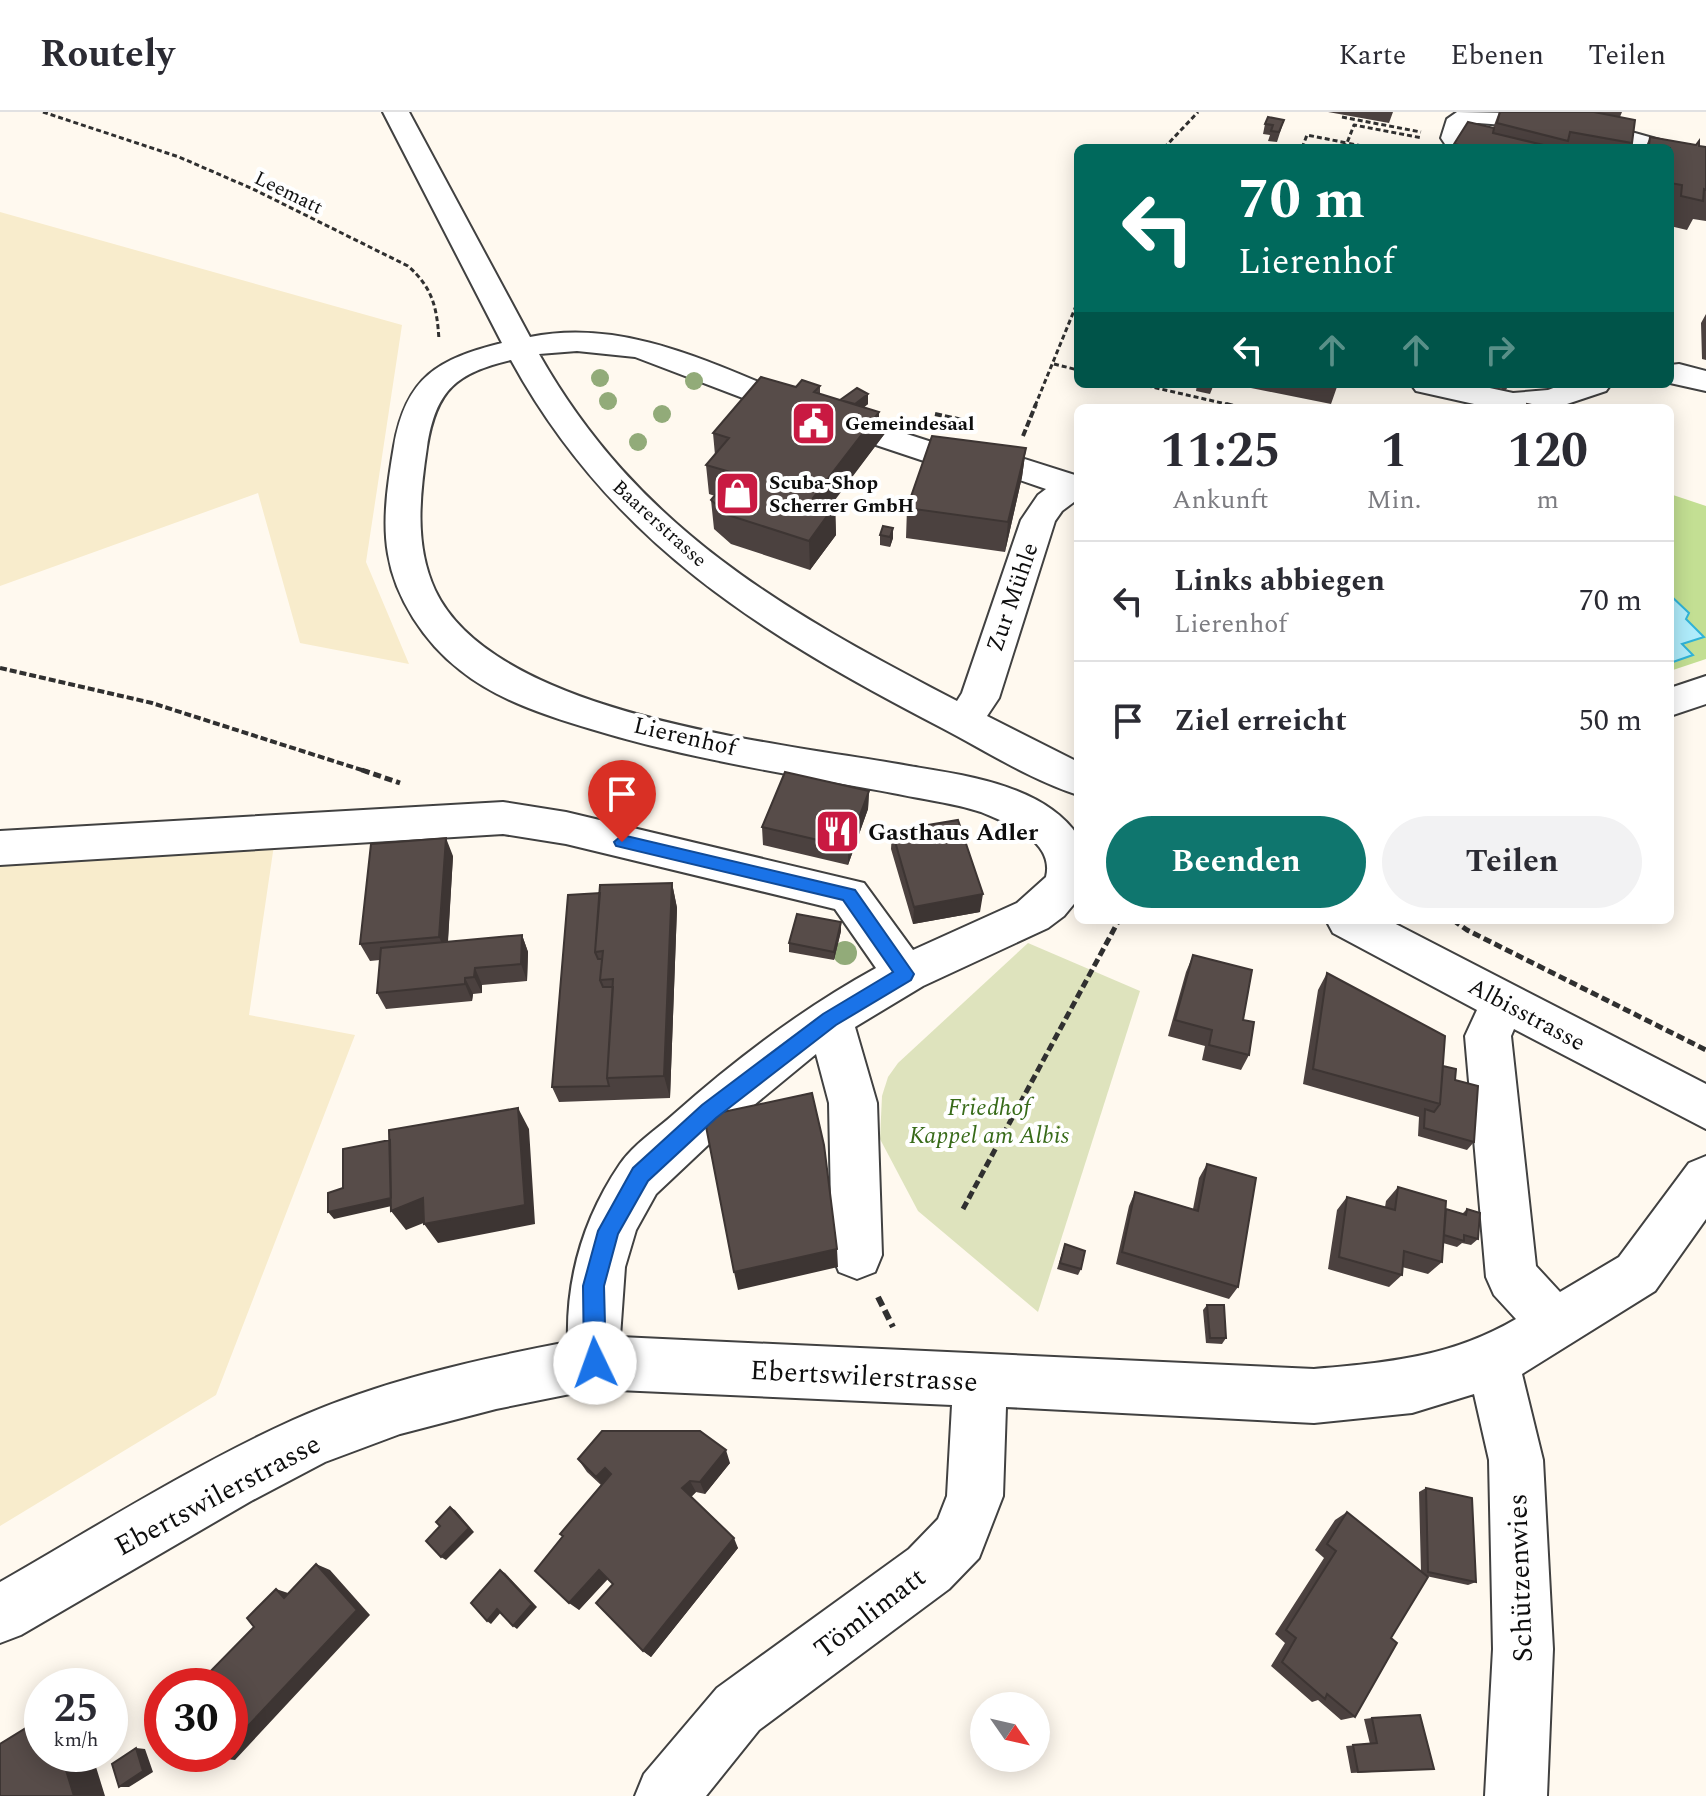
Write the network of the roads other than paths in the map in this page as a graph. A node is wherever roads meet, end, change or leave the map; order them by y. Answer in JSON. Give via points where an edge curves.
{"nodes":[{"id":1,"x":396,"y":112,"type":"edge"},
{"id":2,"x":1443,"y":139,"type":"road end"},
{"id":3,"x":1645,"y":144,"type":"edge"},
{"id":4,"x":520,"y":348,"type":"junction"},
{"id":5,"x":1445,"y":388,"type":"edge"},
{"id":6,"x":1584,"y":388,"type":"edge"},
{"id":7,"x":769,"y":398,"type":"edge"},
{"id":8,"x":882,"y":436,"type":"edge"},
{"id":9,"x":1074,"y":488,"type":"edge"},
{"id":10,"x":1074,"y":489,"type":"edge"},
{"id":11,"x":1706,"y":690,"type":"edge"},
{"id":12,"x":1674,"y":701,"type":"edge"},
{"id":13,"x":963,"y":721,"type":"junction"},
{"id":14,"x":1074,"y":778,"type":"edge"},
{"id":15,"x":0,"y":848,"type":"edge"},
{"id":16,"x":1356,"y":924,"type":"edge"},
{"id":17,"x":905,"y":974,"type":"junction"},
{"id":18,"x":1504,"y":1001,"type":"junction"},
{"id":19,"x":830,"y":1020,"type":"junction"},
{"id":20,"x":1706,"y":1108,"type":"edge"},
{"id":21,"x":1706,"y":1179,"type":"edge"},
{"id":22,"x":857,"y":1255,"type":"road end"},
{"id":23,"x":1556,"y":1325,"type":"junction"},
{"id":24,"x":1493,"y":1362,"type":"junction"},
{"id":25,"x":595,"y":1363,"type":"junction"},
{"id":26,"x":980,"y":1381,"type":"junction"},
{"id":27,"x":0,"y":1614,"type":"edge"},
{"id":28,"x":666,"y":1796,"type":"edge"},
{"id":29,"x":1516,"y":1796,"type":"edge"}],
"edges":[{"from":1,"to":4,"type":"street","name":"Baarerstrasse"},
{"from":2,"to":3,"type":"street","via":[[1460,119],[1478,115],[1567,122]]},
{"from":4,"to":7,"type":"street","via":[[548,341],[609,341],[676,360]]},
{"from":4,"to":13,"type":"street","name":"Baarerstrasse","via":[[582,447],[670,538],[834,651]]},
{"from":4,"to":17,"type":"street","name":"Lierenhof","via":[[451,369],[431,386],[419,410],[403,510],[406,557],[419,593],[445,635],[484,669],[536,695],[687,739],[982,797],[1036,821],[1055,838],[1069,859],[1069,875],[1037,913]]},
{"from":5,"to":6,"type":"street","via":[[1513,403],[1552,399]]},
{"from":8,"to":9,"type":"street","via":[[936,455],[1009,465]]},
{"from":10,"to":13,"type":"street","name":"Zur Mühle","via":[[1050,503],[1038,520],[980,698]]},
{"from":11,"to":12,"type":"street"},
{"from":13,"to":14,"type":"street","name":"Baarerstrasse"},
{"from":15,"to":17,"type":"street","via":[[503,818],[849,895]]},
{"from":16,"to":18,"type":"street","name":"Albisstrasse"},
{"from":17,"to":19,"type":"street","name":"Lierenhof"},
{"from":18,"to":20,"type":"street","name":"Albisstrasse"},
{"from":18,"to":23,"type":"street","via":[[1488,1036],[1512,1277]]},
{"from":19,"to":22,"type":"street","via":[[853,1103]]},
{"from":19,"to":25,"type":"street","name":"Lierenhof","via":[[709,1111],[641,1175],[609,1231],[593,1286]]},
{"from":21,"to":23,"type":"street","name":"Ebertswilerstrasse","via":[[1637,1274]]},
{"from":23,"to":24,"type":"street","name":"Ebertswilerstrasse"},
{"from":24,"to":26,"type":"street","name":"Ebertswilerstrasse","via":[[1412,1386],[1314,1396]]},
{"from":24,"to":29,"type":"street","name":"Schützenwies","via":[[1516,1460],[1523,1649]]},
{"from":25,"to":26,"type":"street","name":"Ebertswilerstrasse"},
{"from":25,"to":27,"type":"street","name":"Ebertswilerstrasse","via":[[400,1407],[311,1440]]},
{"from":26,"to":28,"type":"street","name":"Tömlimatt","via":[[975,1496],[959,1538],[929,1569],[738,1709]]}]}
